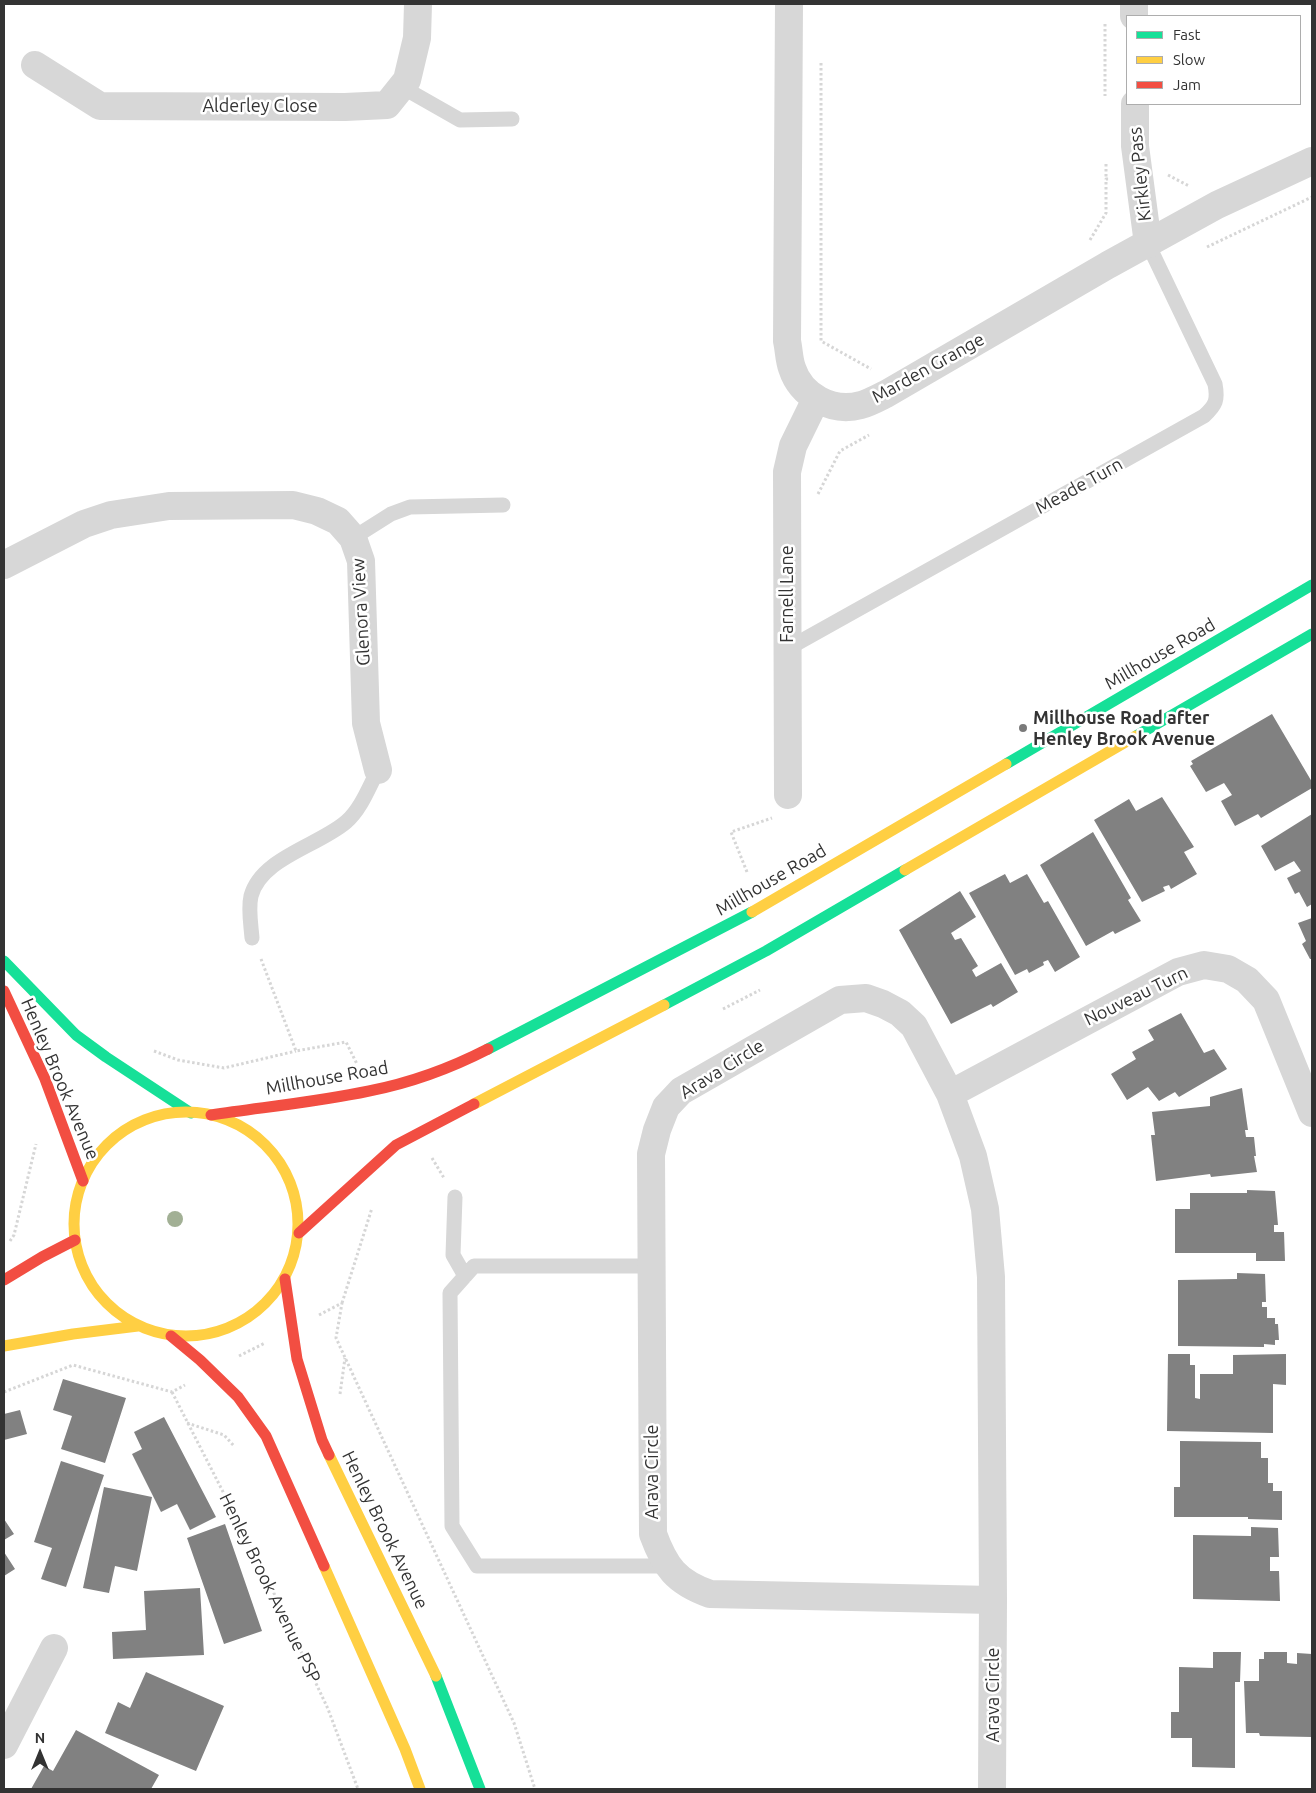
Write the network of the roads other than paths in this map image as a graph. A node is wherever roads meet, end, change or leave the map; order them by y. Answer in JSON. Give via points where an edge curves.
{"nodes":[{"id":1,"x":418,"y":4,"type":"edge"},
{"id":2,"x":790,"y":4,"type":"edge"},
{"id":3,"x":35,"y":65,"type":"dead end"},
{"id":4,"x":402,"y":87,"type":"junction"},
{"id":5,"x":1135,"y":105,"type":"edge"},
{"id":6,"x":512,"y":119,"type":"dead end"},
{"id":7,"x":1312,"y":161,"type":"edge"},
{"id":8,"x":1148,"y":244,"type":"junction"},
{"id":9,"x":816,"y":400,"type":"junction"},
{"id":10,"x":503,"y":505,"type":"dead end"},
{"id":11,"x":352,"y":538,"type":"junction"},
{"id":12,"x":4,"y":565,"type":"edge"},
{"id":13,"x":1312,"y":585,"type":"edge"},
{"id":14,"x":1312,"y":634,"type":"edge"},
{"id":15,"x":787,"y":649,"type":"junction"},
{"id":16,"x":378,"y":770,"type":"joint"},
{"id":17,"x":782,"y":806,"type":"road end"},
{"id":18,"x":252,"y":938,"type":"road end"},
{"id":19,"x":4,"y":961,"type":"edge"},
{"id":20,"x":4,"y":991,"type":"edge"},
{"id":21,"x":950,"y":1094,"type":"junction"},
{"id":22,"x":191,"y":1113,"type":"junction"},
{"id":23,"x":1312,"y":1113,"type":"edge"},
{"id":24,"x":211,"y":1115,"type":"junction"},
{"id":25,"x":82,"y":1181,"type":"junction"},
{"id":26,"x":455,"y":1197,"type":"dead end"},
{"id":27,"x":299,"y":1233,"type":"junction"},
{"id":28,"x":75,"y":1240,"type":"junction"},
{"id":29,"x":652,"y":1266,"type":"junction"},
{"id":30,"x":465,"y":1276,"type":"junction"},
{"id":31,"x":285,"y":1279,"type":"junction"},
{"id":32,"x":4,"y":1280,"type":"edge"},
{"id":33,"x":138,"y":1326,"type":"junction"},
{"id":34,"x":171,"y":1336,"type":"junction"},
{"id":35,"x":4,"y":1346,"type":"edge"},
{"id":36,"x":668,"y":1566,"type":"junction"},
{"id":37,"x":993,"y":1600,"type":"junction"},
{"id":38,"x":54,"y":1648,"type":"dead end"},
{"id":39,"x":4,"y":1745,"type":"edge"},
{"id":40,"x":420,"y":1789,"type":"edge"},
{"id":41,"x":480,"y":1789,"type":"edge"},
{"id":42,"x":992,"y":1789,"type":"edge"}],
"edges":[{"from":1,"to":4,"type":"street","name":"Alderley Close","via":[[417,38],[407,80]]},
{"from":2,"to":9,"type":"street","via":[[787,341],[792,369],[801,385]]},
{"from":3,"to":4,"type":"street","name":"Alderley Close","via":[[100,106],[387,104]]},
{"from":4,"to":6,"type":"lane","via":[[460,120]]},
{"from":5,"to":8,"type":"street","name":"Kirkley Pass","via":[[1135,146]]},
{"from":7,"to":8,"type":"street","name":"Marden Grange","via":[[1217,205]]},
{"from":8,"to":9,"type":"street","name":"Marden Grange","via":[[1108,264],[886,394],[860,406],[839,407]]},
{"from":8,"to":15,"type":"lane","name":"Meade Turn","via":[[1214,384],[1217,395],[1214,407],[1204,416]]},
{"from":9,"to":15,"type":"street","name":"Farnell Lane","via":[[793,446],[787,472]]},
{"from":10,"to":11,"type":"lane","via":[[410,507],[391,514]]},
{"from":11,"to":12,"type":"street","name":"Glenora View","via":[[338,521],[293,505],[169,506],[84,524]]},
{"from":11,"to":16,"type":"street","name":"Glenora View","via":[[361,561],[366,723]]},
{"from":13,"to":24,"type":"main road","name":"Millhouse Road","via":[[732,924],[470,1058],[370,1092]]},
{"from":14,"to":27,"type":"main road","via":[[766,950],[396,1145]]},
{"from":15,"to":17,"type":"street","name":"Farnell Lane"},
{"from":16,"to":18,"type":"lane","name":"Glenora View","via":[[346,822],[271,866],[258,880],[251,896]]},
{"from":19,"to":22,"type":"main road","name":"Henley Brook Avenue","via":[[76,1035]]},
{"from":20,"to":25,"type":"main road","name":"Henley Brook Avenue","via":[[47,1084]]},
{"from":21,"to":23,"type":"street","name":"Nouveau Turn","via":[[1178,972],[1204,965],[1228,969],[1247,980],[1266,1000]]},
{"from":21,"to":29,"type":"street","name":"Arava Circle","via":[[914,1026],[900,1013],[866,998],[840,1000],[772,1038],[681,1091],[666,1107],[651,1154]]},
{"from":21,"to":37,"type":"street","name":"Arava Circle","via":[[973,1156],[984,1209],[991,1277]]},
{"from":22,"to":24,"type":"main road"},
{"from":22,"to":25,"type":"main road","via":[[157,1116],[126,1130],[100,1152]]},
{"from":24,"to":27,"type":"main road","via":[[241,1126],[266,1145],[286,1172],[297,1201]]},
{"from":25,"to":28,"type":"main road","via":[[76,1200]]},
{"from":26,"to":30,"type":"lane","via":[[453,1255]]},
{"from":27,"to":31,"type":"main road"},
{"from":28,"to":32,"type":"main road"},
{"from":28,"to":33,"type":"main road","via":[[86,1276],[102,1298]]},
{"from":29,"to":30,"type":"lane","via":[[474,1266]]},
{"from":29,"to":36,"type":"street","name":"Arava Circle","via":[[653,1534]]},
{"from":30,"to":36,"type":"lane","via":[[450,1293],[452,1526],[477,1566]]},
{"from":31,"to":34,"type":"main road","via":[[264,1305],[237,1324],[205,1335]]},
{"from":31,"to":41,"type":"main road","name":"Henley Brook Avenue","via":[[297,1359],[322,1440],[439,1682]]},
{"from":33,"to":34,"type":"main road"},
{"from":33,"to":35,"type":"main road"},
{"from":34,"to":40,"type":"main road","via":[[238,1397],[266,1436]]},
{"from":36,"to":37,"type":"street","name":"Arava Circle","via":[[692,1588],[710,1594]]},
{"from":37,"to":42,"type":"street","name":"Arava Circle"},
{"from":38,"to":39,"type":"street"}]}
